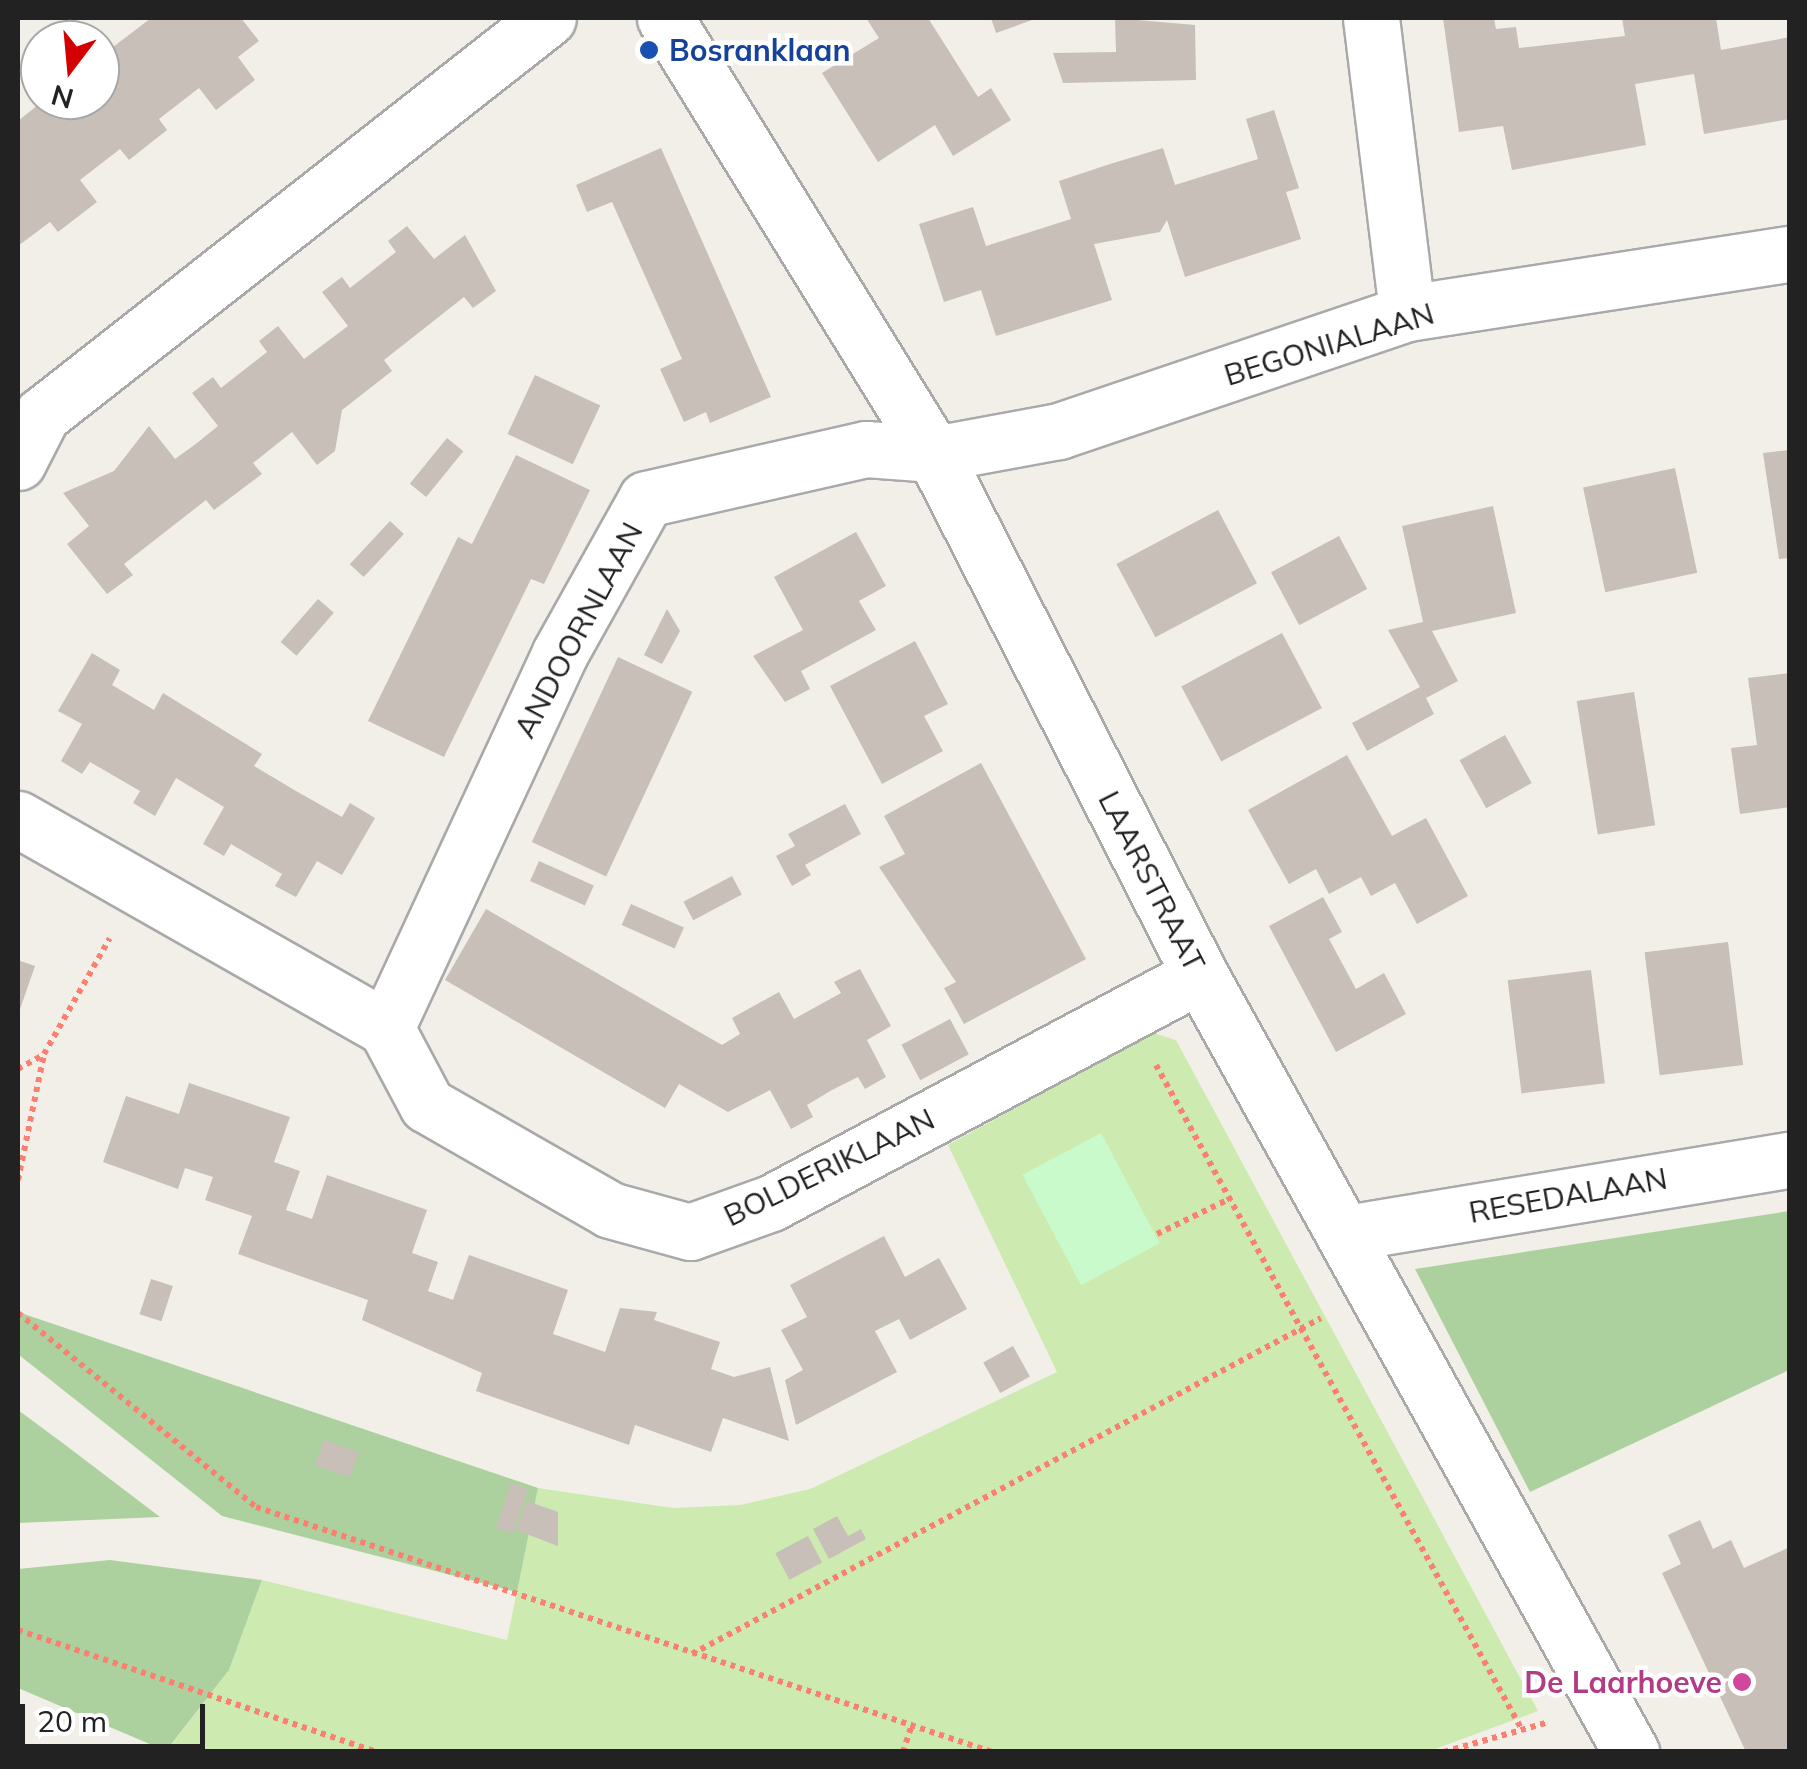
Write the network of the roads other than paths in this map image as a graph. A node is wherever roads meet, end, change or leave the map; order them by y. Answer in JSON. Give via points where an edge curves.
{"nodes":[{"id":1,"x":548,"y":18,"type":"edge"},
{"id":2,"x":664,"y":18,"type":"edge"},
{"id":3,"x":1371,"y":18,"type":"edge"},
{"id":4,"x":1790,"y":254,"type":"edge"},
{"id":5,"x":1407,"y":314,"type":"junction"},
{"id":6,"x":934,"y":454,"type":"junction"},
{"id":7,"x":18,"y":462,"type":"edge"},
{"id":8,"x":18,"y":820,"type":"edge"},
{"id":9,"x":1182,"y":985,"type":"junction"},
{"id":10,"x":386,"y":1028,"type":"junction"},
{"id":11,"x":1790,"y":1160,"type":"edge"},
{"id":12,"x":1347,"y":1233,"type":"junction"},
{"id":13,"x":1630,"y":1752,"type":"edge"}],
"edges":[{"from":1,"to":7,"type":"street","via":[[42,415]]},
{"from":2,"to":6,"type":"street","name":"LAARSTRAAT"},
{"from":3,"to":5,"type":"street"},
{"from":4,"to":5,"type":"street","name":"BEGONIALAAN"},
{"from":5,"to":6,"type":"street","name":"BEGONIALAAN","via":[[1059,431]]},
{"from":6,"to":9,"type":"street","name":"LAARSTRAAT"},
{"from":6,"to":10,"type":"street","name":"ANDOORNLAAN","via":[[866,449],[646,499],[560,652]]},
{"from":8,"to":10,"type":"street"},
{"from":9,"to":10,"type":"street","name":"BOLDERIKLAAN","via":[[771,1203],[690,1232],[610,1210],[427,1105]]},
{"from":9,"to":12,"type":"street","name":"LAARSTRAAT"},
{"from":11,"to":12,"type":"street","name":"RESEDALAAN"},
{"from":12,"to":13,"type":"street","name":"LAARSTRAAT"}]}
